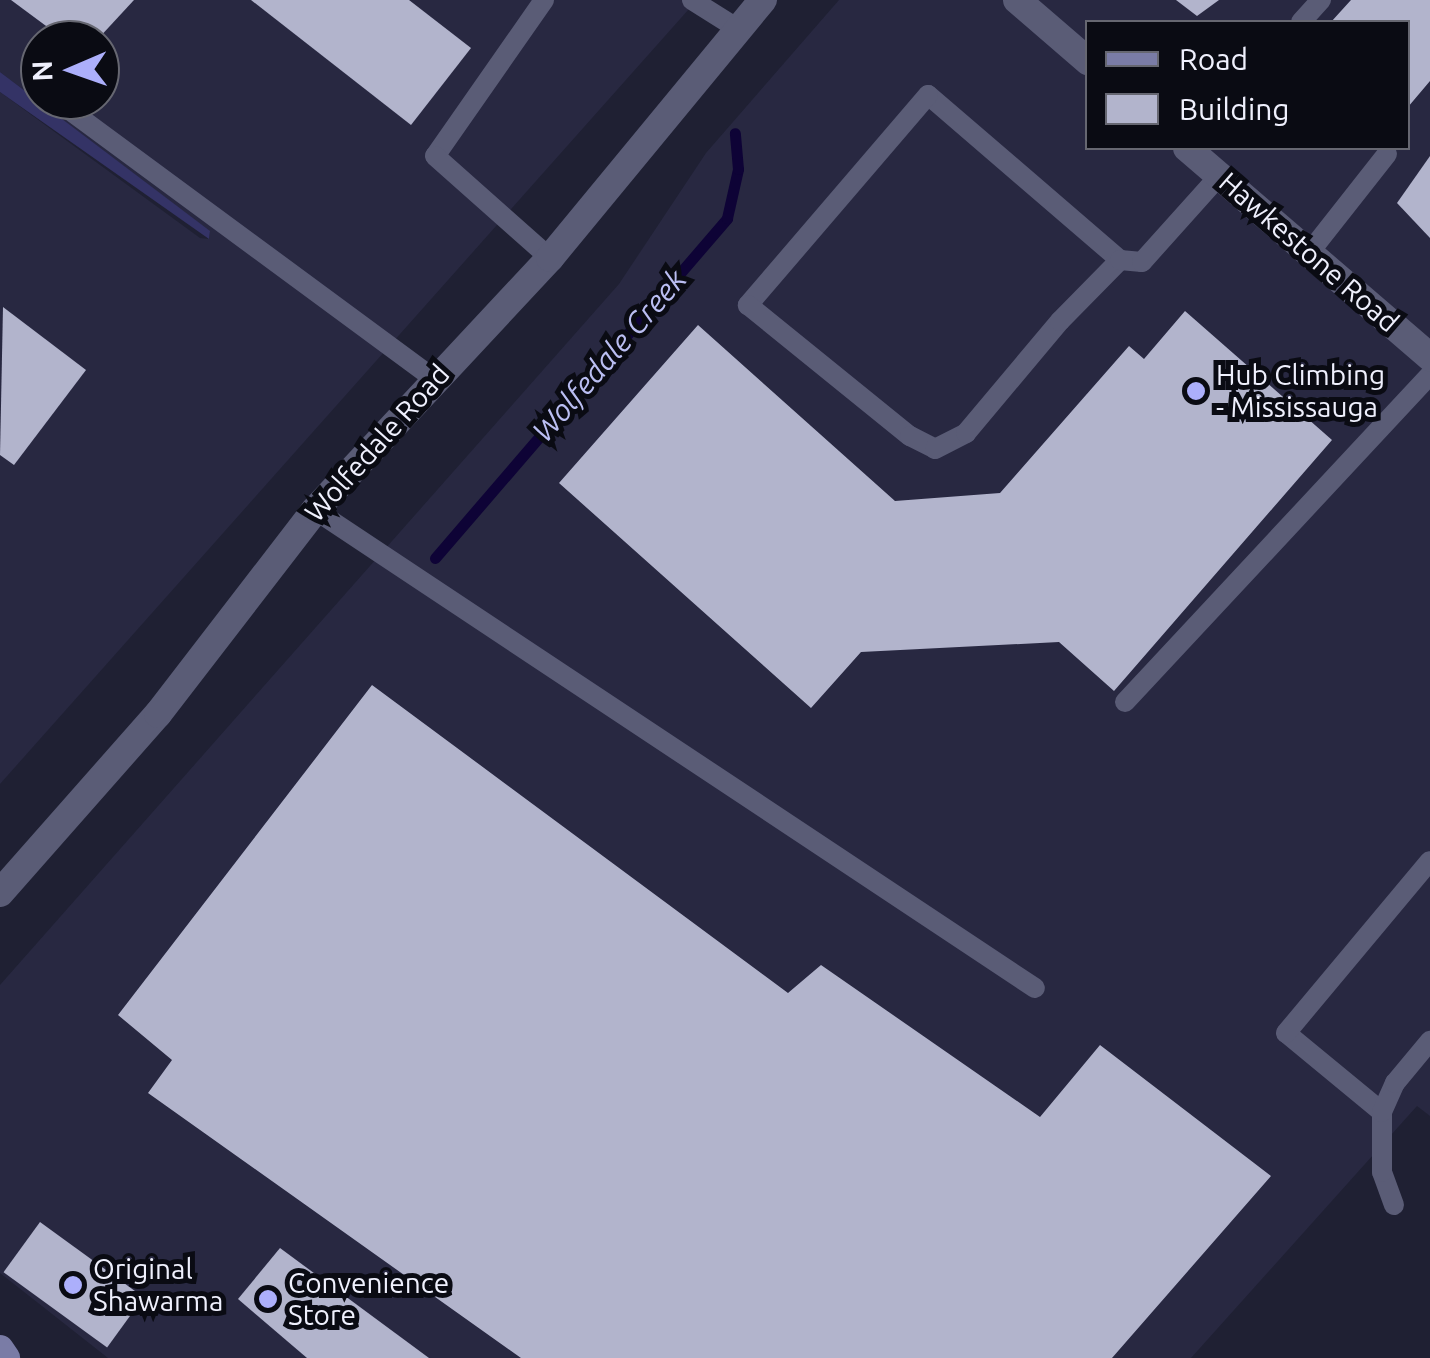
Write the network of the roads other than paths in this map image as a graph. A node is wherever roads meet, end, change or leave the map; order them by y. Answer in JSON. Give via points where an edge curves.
{"nodes":[{"id":1,"x":544,"y":0,"type":"edge"},
{"id":2,"x":692,"y":0,"type":"edge"},
{"id":3,"x":763,"y":0,"type":"edge"},
{"id":4,"x":1017,"y":0,"type":"edge"},
{"id":5,"x":1322,"y":0,"type":"edge"},
{"id":6,"x":1303,"y":20,"type":"edge"},
{"id":7,"x":738,"y":28,"type":"junction"},
{"id":8,"x":1085,"y":58,"type":"edge"},
{"id":9,"x":84,"y":120,"type":"edge"},
{"id":10,"x":1193,"y":150,"type":"edge"},
{"id":11,"x":1387,"y":154,"type":"dead end"},
{"id":12,"x":1220,"y":176,"type":"junction"},
{"id":13,"x":1310,"y":252,"type":"junction"},
{"id":14,"x":550,"y":258,"type":"junction"},
{"id":15,"x":1120,"y":260,"type":"junction"},
{"id":16,"x":1430,"y":356,"type":"edge"},
{"id":17,"x":1430,"y":376,"type":"edge"},
{"id":18,"x":433,"y":378,"type":"junction"},
{"id":19,"x":315,"y":510,"type":"junction"},
{"id":20,"x":1125,"y":702,"type":"dead end"},
{"id":21,"x":1430,"y":861,"type":"edge"},
{"id":22,"x":0,"y":893,"type":"edge"},
{"id":23,"x":1035,"y":988,"type":"dead end"},
{"id":24,"x":1430,"y":1041,"type":"edge"},
{"id":25,"x":1382,"y":1112,"type":"junction"},
{"id":26,"x":1394,"y":1205,"type":"dead end"},
{"id":27,"x":0,"y":1350,"type":"edge"},
{"id":28,"x":6,"y":1358,"type":"edge"}],
"edges":[{"from":1,"to":14,"type":"lane","via":[[435,156]]},
{"from":2,"to":7,"type":"lane"},
{"from":3,"to":7,"type":"street","name":"Wolfedale Road"},
{"from":4,"to":8,"type":"street"},
{"from":5,"to":6,"type":"lane"},
{"from":7,"to":14,"type":"street","name":"Wolfedale Road"},
{"from":9,"to":18,"type":"lane"},
{"from":10,"to":12,"type":"street","name":"Hawkestone Road"},
{"from":11,"to":13,"type":"lane"},
{"from":12,"to":13,"type":"street","name":"Hawkestone Road"},
{"from":12,"to":15,"type":"lane","via":[[1142,262]]},
{"from":13,"to":16,"type":"street","name":"Hawkestone Road"},
{"from":14,"to":18,"type":"street","name":"Wolfedale Road"},
{"from":15,"to":15,"type":"lane","via":[[966,433],[935,449],[910,436],[748,304],[928,95]]},
{"from":17,"to":20,"type":"lane"},
{"from":18,"to":19,"type":"street","name":"Wolfedale Road"},
{"from":19,"to":22,"type":"street","name":"Wolfedale Road","via":[[158,714]]},
{"from":19,"to":23,"type":"lane"},
{"from":21,"to":25,"type":"lane","via":[[1286,1034]]},
{"from":24,"to":25,"type":"lane","via":[[1395,1083]]},
{"from":25,"to":26,"type":"lane","via":[[1382,1172]]},
{"from":27,"to":28,"type":"main road"}]}
